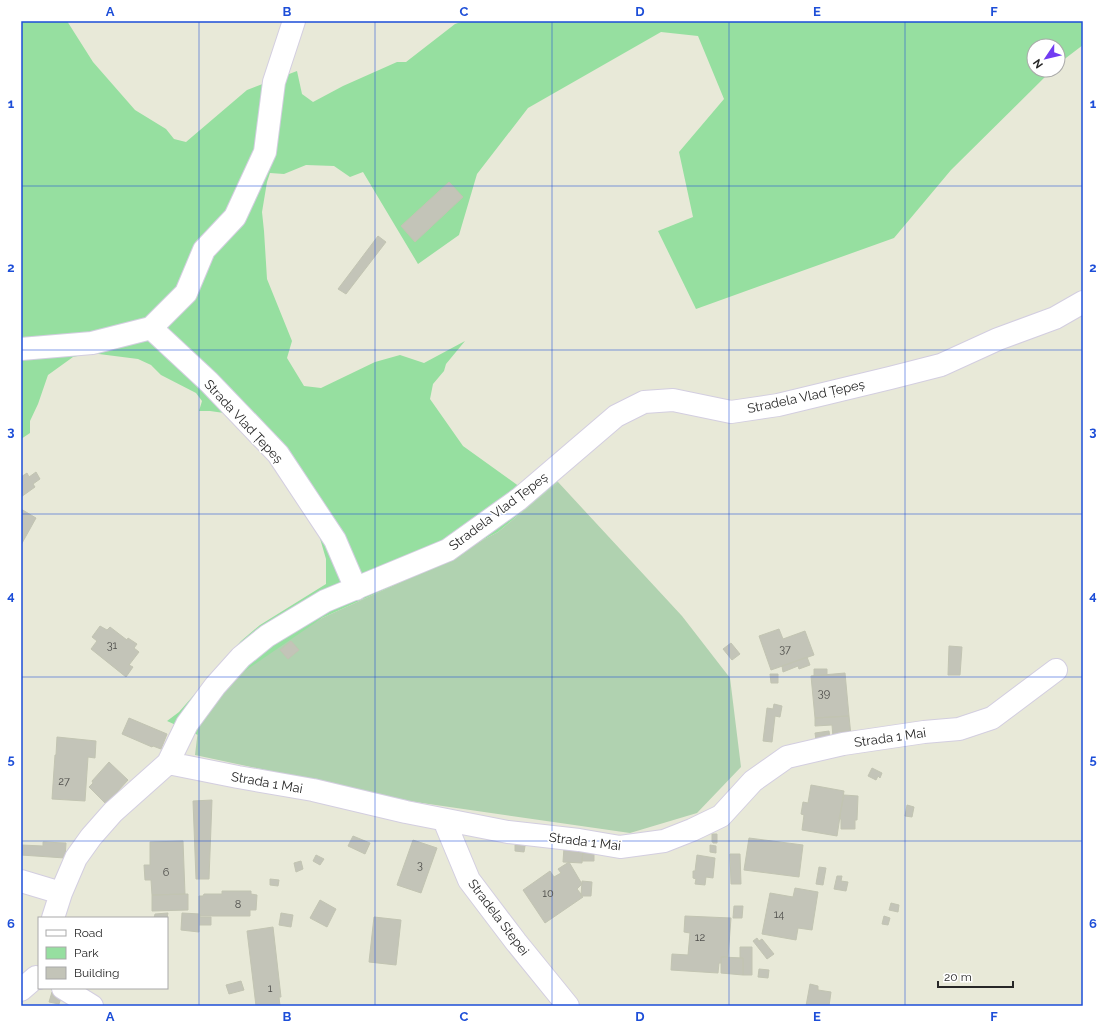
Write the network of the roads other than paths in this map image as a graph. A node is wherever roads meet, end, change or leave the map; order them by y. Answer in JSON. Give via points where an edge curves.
{"nodes":[{"id":1,"x":294,"y":21,"type":"edge"},
{"id":2,"x":1083,"y":302,"type":"edge"},
{"id":3,"x":151,"y":328,"type":"junction"},
{"id":4,"x":21,"y":349,"type":"edge"},
{"id":5,"x":356,"y":589,"type":"junction"},
{"id":6,"x":1056,"y":670,"type":"dead end"},
{"id":7,"x":168,"y":763,"type":"junction"},
{"id":8,"x":444,"y":820,"type":"junction"},
{"id":9,"x":21,"y":881,"type":"edge"},
{"id":10,"x":61,"y":893,"type":"junction"},
{"id":11,"x":53,"y":917,"type":"edge"},
{"id":12,"x":66,"y":989,"type":"edge"},
{"id":13,"x":92,"y":1006,"type":"edge"},
{"id":14,"x":568,"y":1006,"type":"edge"}],
"edges":[{"from":1,"to":3,"type":"street","via":[[274,82],[265,152],[235,217],[204,250],[186,293]]},
{"from":2,"to":5,"type":"street","name":"Stradela Vlad Țepeș","via":[[1055,318],[998,339],[941,365],[778,405],[731,412],[673,400],[644,402],[616,416],[519,498],[448,550]]},
{"from":3,"to":4,"type":"street","via":[[92,343]]},
{"from":3,"to":5,"type":"street","name":"Strada Vlad Țepeș","via":[[209,382],[278,454],[335,540]]},
{"from":5,"to":7,"type":"street","via":[[305,613],[267,636],[240,657],[187,724]]},
{"from":6,"to":8,"type":"street","name":"Strada 1 Mai","via":[[992,718],[959,729],[843,744],[787,756],[753,781],[722,816],[664,841],[620,847],[508,832]]},
{"from":7,"to":8,"type":"street","name":"Strada 1 Mai","via":[[313,790]]},
{"from":7,"to":10,"type":"street","via":[[113,812],[91,837],[76,858]]},
{"from":8,"to":14,"type":"street","name":"Stradela Stepei","via":[[469,880]]},
{"from":9,"to":10,"type":"street"},
{"from":10,"to":11,"type":"street"},
{"from":12,"to":13,"type":"street"}]}
